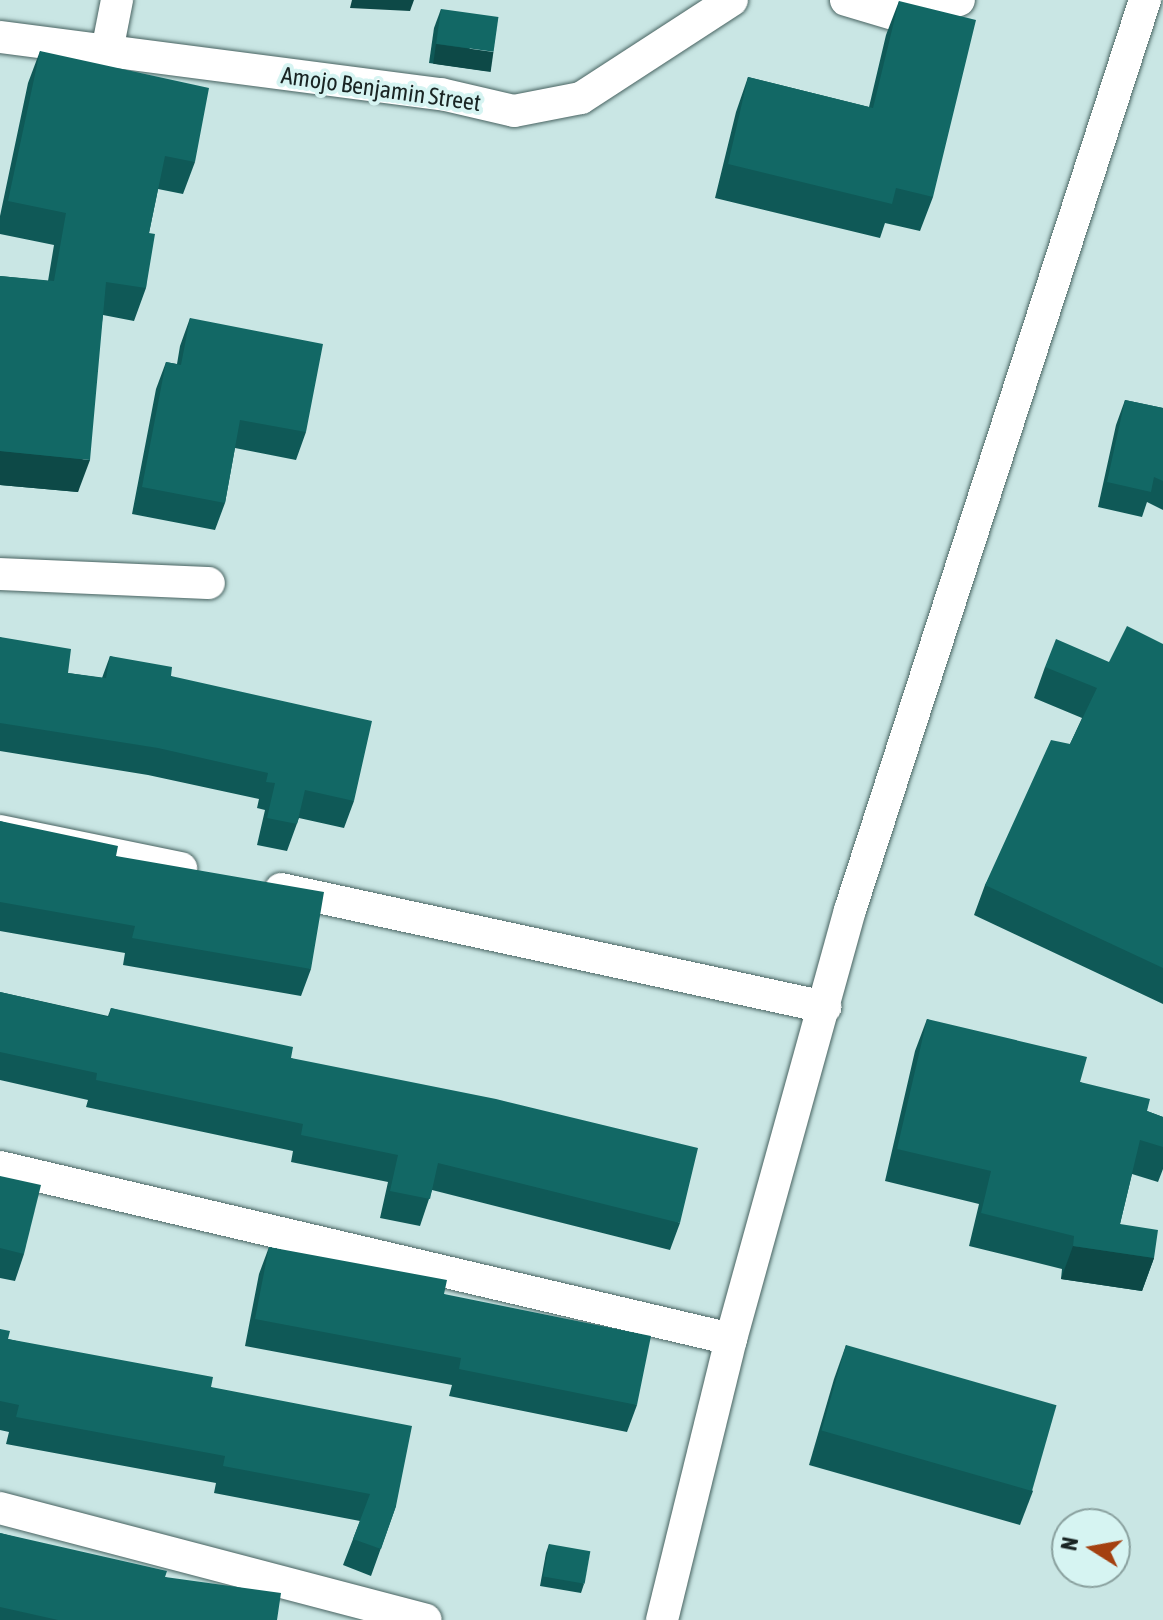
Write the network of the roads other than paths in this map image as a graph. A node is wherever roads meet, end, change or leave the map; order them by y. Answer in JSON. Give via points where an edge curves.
{"nodes":[{"id":1,"x":117,"y":0,"type":"edge"},
{"id":2,"x":732,"y":0,"type":"edge"},
{"id":3,"x":846,"y":0,"type":"edge"},
{"id":4,"x":959,"y":0,"type":"edge"},
{"id":5,"x":1145,"y":0,"type":"edge"},
{"id":6,"x":0,"y":37,"type":"edge"},
{"id":7,"x":107,"y":51,"type":"junction"},
{"id":8,"x":0,"y":574,"type":"edge"},
{"id":9,"x":209,"y":583,"type":"dead end"},
{"id":10,"x":0,"y":831,"type":"edge"},
{"id":11,"x":825,"y":1007,"type":"junction"},
{"id":12,"x":0,"y":1167,"type":"edge"},
{"id":13,"x":731,"y":1339,"type":"junction"},
{"id":14,"x":0,"y":1508,"type":"edge"},
{"id":15,"x":426,"y":1620,"type":"edge"},
{"id":16,"x":662,"y":1620,"type":"edge"}],
"edges":[{"from":1,"to":7,"type":"street"},
{"from":2,"to":7,"type":"street","name":"Amojo Benjamin Street","via":[[581,98],[514,111],[441,94]]},
{"from":3,"to":4,"type":"street","via":[[900,16]]},
{"from":5,"to":11,"type":"street","via":[[850,910]]},
{"from":6,"to":7,"type":"street","name":"Amojo Benjamin Street"},
{"from":8,"to":9,"type":"street"},
{"from":10,"to":11,"type":"street"},
{"from":11,"to":13,"type":"street"},
{"from":12,"to":13,"type":"street"},
{"from":13,"to":16,"type":"street"},
{"from":14,"to":15,"type":"street"}]}
